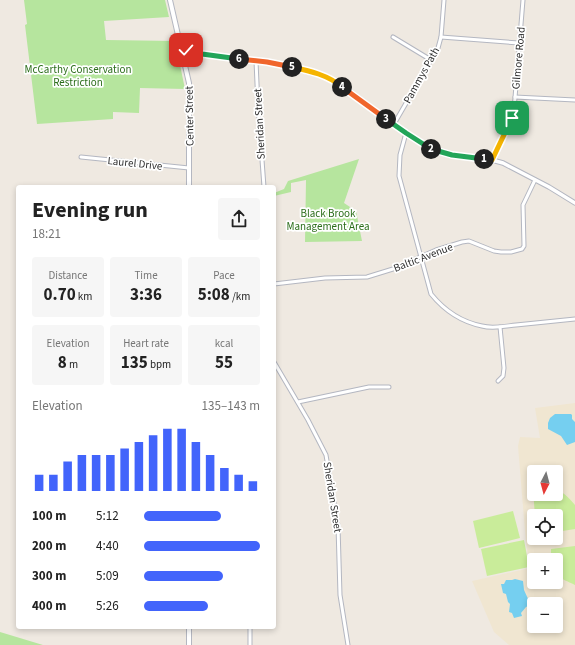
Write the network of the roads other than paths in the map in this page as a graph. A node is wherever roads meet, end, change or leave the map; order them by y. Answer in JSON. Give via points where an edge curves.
{"nodes":[{"id":1,"x":170,"y":0,"type":"edge"},
{"id":2,"x":444,"y":0,"type":"edge"},
{"id":3,"x":523,"y":0,"type":"edge"},
{"id":4,"x":393,"y":37,"type":"dead end"},
{"id":5,"x":441,"y":37,"type":"junction"},
{"id":6,"x":519,"y":44,"type":"junction"},
{"id":7,"x":182,"y":49,"type":"junction"},
{"id":8,"x":256,"y":60,"type":"junction"},
{"id":9,"x":431,"y":60,"type":"junction"},
{"id":10,"x":515,"y":97,"type":"junction"},
{"id":11,"x":575,"y":100,"type":"edge"},
{"id":12,"x":394,"y":124,"type":"junction"},
{"id":13,"x":406,"y":133,"type":"junction"},
{"id":14,"x":81,"y":157,"type":"dead end"},
{"id":15,"x":492,"y":160,"type":"junction"},
{"id":16,"x":189,"y":168,"type":"junction"},
{"id":17,"x":535,"y":180,"type":"junction"},
{"id":18,"x":189,"y":185,"type":"edge"},
{"id":19,"x":264,"y":185,"type":"edge"},
{"id":20,"x":575,"y":203,"type":"edge"},
{"id":21,"x":421,"y":256,"type":"junction"},
{"id":22,"x":276,"y":284,"type":"edge"},
{"id":23,"x":575,"y":319,"type":"edge"},
{"id":24,"x":500,"y":327,"type":"junction"},
{"id":25,"x":276,"y":365,"type":"edge"},
{"id":26,"x":498,"y":382,"type":"dead end"},
{"id":27,"x":389,"y":388,"type":"dead end"},
{"id":28,"x":298,"y":402,"type":"junction"},
{"id":29,"x":189,"y":629,"type":"edge"},
{"id":30,"x":250,"y":629,"type":"edge"},
{"id":31,"x":189,"y":645,"type":"edge"},
{"id":32,"x":250,"y":645,"type":"edge"},
{"id":33,"x":348,"y":645,"type":"edge"}],
"edges":[{"from":1,"to":7,"type":"main road","name":"Center Street"},
{"from":2,"to":5,"type":"street","name":"Pammys Path"},
{"from":3,"to":6,"type":"street","name":"Gilmore Road"},
{"from":4,"to":9,"type":"street"},
{"from":5,"to":6,"type":"street"},
{"from":5,"to":9,"type":"street","name":"Pammys Path"},
{"from":6,"to":10,"type":"street","name":"Gilmore Road"},
{"from":7,"to":8,"type":"street","via":[[202,54]]},
{"from":7,"to":16,"type":"main road","name":"Center Street","via":[[190,94]]},
{"from":8,"to":12,"type":"street","via":[[304,70],[331,79]]},
{"from":8,"to":19,"type":"street","name":"Sheridan Street"},
{"from":9,"to":12,"type":"street","name":"Pammys Path"},
{"from":10,"to":11,"type":"street"},
{"from":10,"to":15,"type":"street","name":"Gilmore Road","via":[[510,122]]},
{"from":12,"to":13,"type":"street"},
{"from":13,"to":15,"type":"street","via":[[436,151]]},
{"from":13,"to":21,"type":"street","via":[[400,155],[399,176]]},
{"from":14,"to":16,"type":"street","name":"Laurel Drive"},
{"from":15,"to":17,"type":"street"},
{"from":16,"to":18,"type":"main road","name":"Center Street"},
{"from":17,"to":20,"type":"street"},
{"from":17,"to":21,"type":"street","name":"Baltic Avenue","via":[[523,205],[522,249],[511,252],[494,251],[469,241]]},
{"from":21,"to":22,"type":"street","name":"Baltic Avenue","via":[[367,278],[325,278]]},
{"from":21,"to":24,"type":"street","via":[[431,294],[439,304],[468,322],[484,327]]},
{"from":23,"to":24,"type":"street"},
{"from":24,"to":26,"type":"street","via":[[504,368],[503,376]]},
{"from":25,"to":28,"type":"street","name":"Sheridan Street"},
{"from":27,"to":28,"type":"street","via":[[369,387]]},
{"from":28,"to":33,"type":"street","name":"Sheridan Street","via":[[326,455],[338,526],[340,595]]},
{"from":29,"to":31,"type":"main road"},
{"from":30,"to":32,"type":"street"}]}
